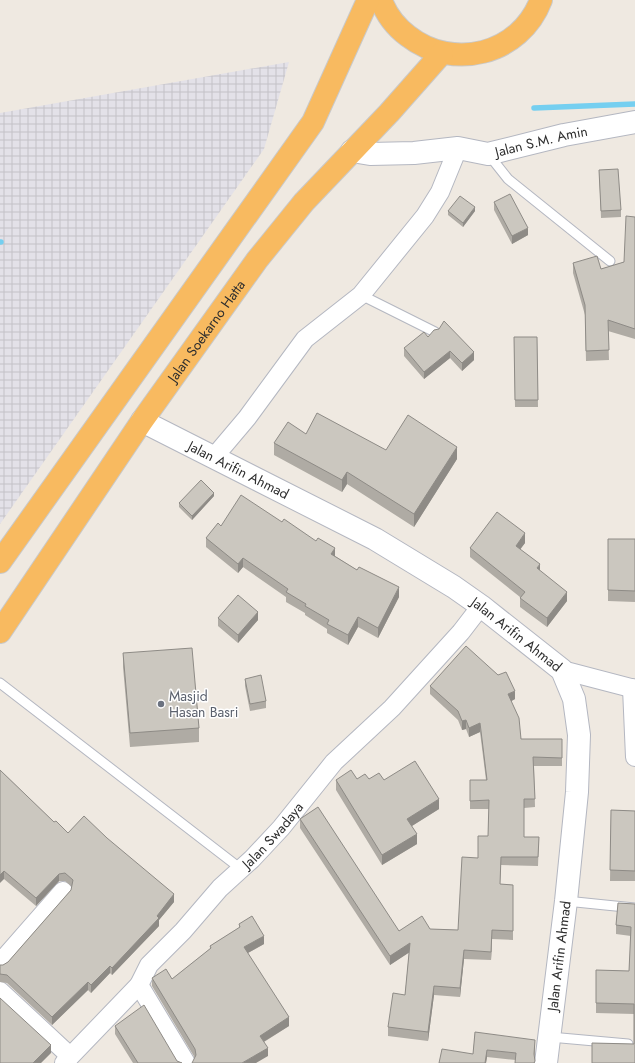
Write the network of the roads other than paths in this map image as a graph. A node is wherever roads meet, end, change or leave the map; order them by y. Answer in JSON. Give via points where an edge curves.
{"nodes":[{"id":1,"x":368,"y":0,"type":"edge"},
{"id":2,"x":381,"y":0,"type":"edge"},
{"id":3,"x":544,"y":4,"type":"edge"},
{"id":4,"x":442,"y":53,"type":"junction"},
{"id":5,"x":635,"y":122,"type":"edge"},
{"id":6,"x":458,"y":148,"type":"junction"},
{"id":7,"x":352,"y":151,"type":"junction"},
{"id":8,"x":488,"y":154,"type":"junction"},
{"id":9,"x":610,"y":261,"type":"dead end"},
{"id":10,"x":361,"y":295,"type":"junction"},
{"id":11,"x":435,"y":332,"type":"edge"},
{"id":12,"x":142,"y":420,"type":"junction"},
{"id":13,"x":214,"y":457,"type":"junction"},
{"id":14,"x":0,"y":562,"type":"edge"},
{"id":15,"x":481,"y":606,"type":"junction"},
{"id":16,"x":0,"y":632,"type":"edge"},
{"id":17,"x":562,"y":670,"type":"junction"},
{"id":18,"x":0,"y":683,"type":"edge"},
{"id":19,"x":633,"y":689,"type":"edge"},
{"id":20,"x":634,"y":717,"type":"edge"},
{"id":21,"x":635,"y":757,"type":"edge"},
{"id":22,"x":241,"y":869,"type":"junction"},
{"id":23,"x":63,"y":891,"type":"dead end"},
{"id":24,"x":566,"y":901,"type":"junction"},
{"id":25,"x":635,"y":908,"type":"edge"},
{"id":26,"x":0,"y":963,"type":"edge"},
{"id":27,"x":139,"y":985,"type":"junction"},
{"id":28,"x":0,"y":991,"type":"edge"},
{"id":29,"x":550,"y":1037,"type":"junction"},
{"id":30,"x":628,"y":1044,"type":"edge"},
{"id":31,"x":67,"y":1060,"type":"edge"},
{"id":32,"x":186,"y":1063,"type":"edge"},
{"id":33,"x":546,"y":1063,"type":"edge"}],
"edges":[{"from":1,"to":14,"type":"highway","via":[[313,122]]},
{"from":2,"to":4,"type":"highway","via":[[398,28],[418,44]]},
{"from":3,"to":4,"type":"highway","via":[[520,33],[497,48],[470,55]]},
{"from":4,"to":7,"type":"highway","name":"Jalan Soekarno Hatta","via":[[390,113]]},
{"from":5,"to":8,"type":"street","name":"Jalan S.M. Amin","via":[[564,135]]},
{"from":6,"to":7,"type":"street","name":"Jalan S.M. Amin","via":[[414,154],[370,154]]},
{"from":6,"to":8,"type":"street","name":"Jalan S.M. Amin"},
{"from":6,"to":10,"type":"street","via":[[440,192],[425,216]]},
{"from":7,"to":12,"type":"highway","name":"Jalan Soekarno Hatta","via":[[304,202],[257,260]]},
{"from":8,"to":9,"type":"lane","via":[[508,179]]},
{"from":10,"to":11,"type":"lane"},
{"from":10,"to":13,"type":"street","via":[[305,339],[247,418]]},
{"from":12,"to":13,"type":"street","name":"Jalan Arifin Ahmad"},
{"from":12,"to":16,"type":"highway","name":"Jalan Soekarno Hatta"},
{"from":13,"to":15,"type":"street","name":"Jalan Arifin Ahmad","via":[[375,539]]},
{"from":15,"to":17,"type":"street","name":"Jalan Arifin Ahmad"},
{"from":15,"to":22,"type":"street","name":"Jalan Swadaya","via":[[461,632],[392,708],[334,762],[281,828]]},
{"from":17,"to":19,"type":"street"},
{"from":17,"to":24,"type":"street","name":"Jalan Arifin Ahmad","via":[[574,699],[579,734],[577,792]]},
{"from":18,"to":22,"type":"lane"},
{"from":19,"to":20,"type":"street"},
{"from":20,"to":21,"type":"street"},
{"from":22,"to":27,"type":"street","name":"Jalan Swadaya","via":[[220,888],[184,931],[149,965]]},
{"from":23,"to":26,"type":"street"},
{"from":24,"to":25,"type":"lane"},
{"from":24,"to":29,"type":"street","name":"Jalan Arifin Ahmad"},
{"from":27,"to":31,"type":"street","name":"Jalan Swadaya"},
{"from":27,"to":32,"type":"street"},
{"from":28,"to":31,"type":"street"},
{"from":29,"to":30,"type":"lane"},
{"from":29,"to":33,"type":"street","name":"Jalan Arifin Ahmad"}]}
